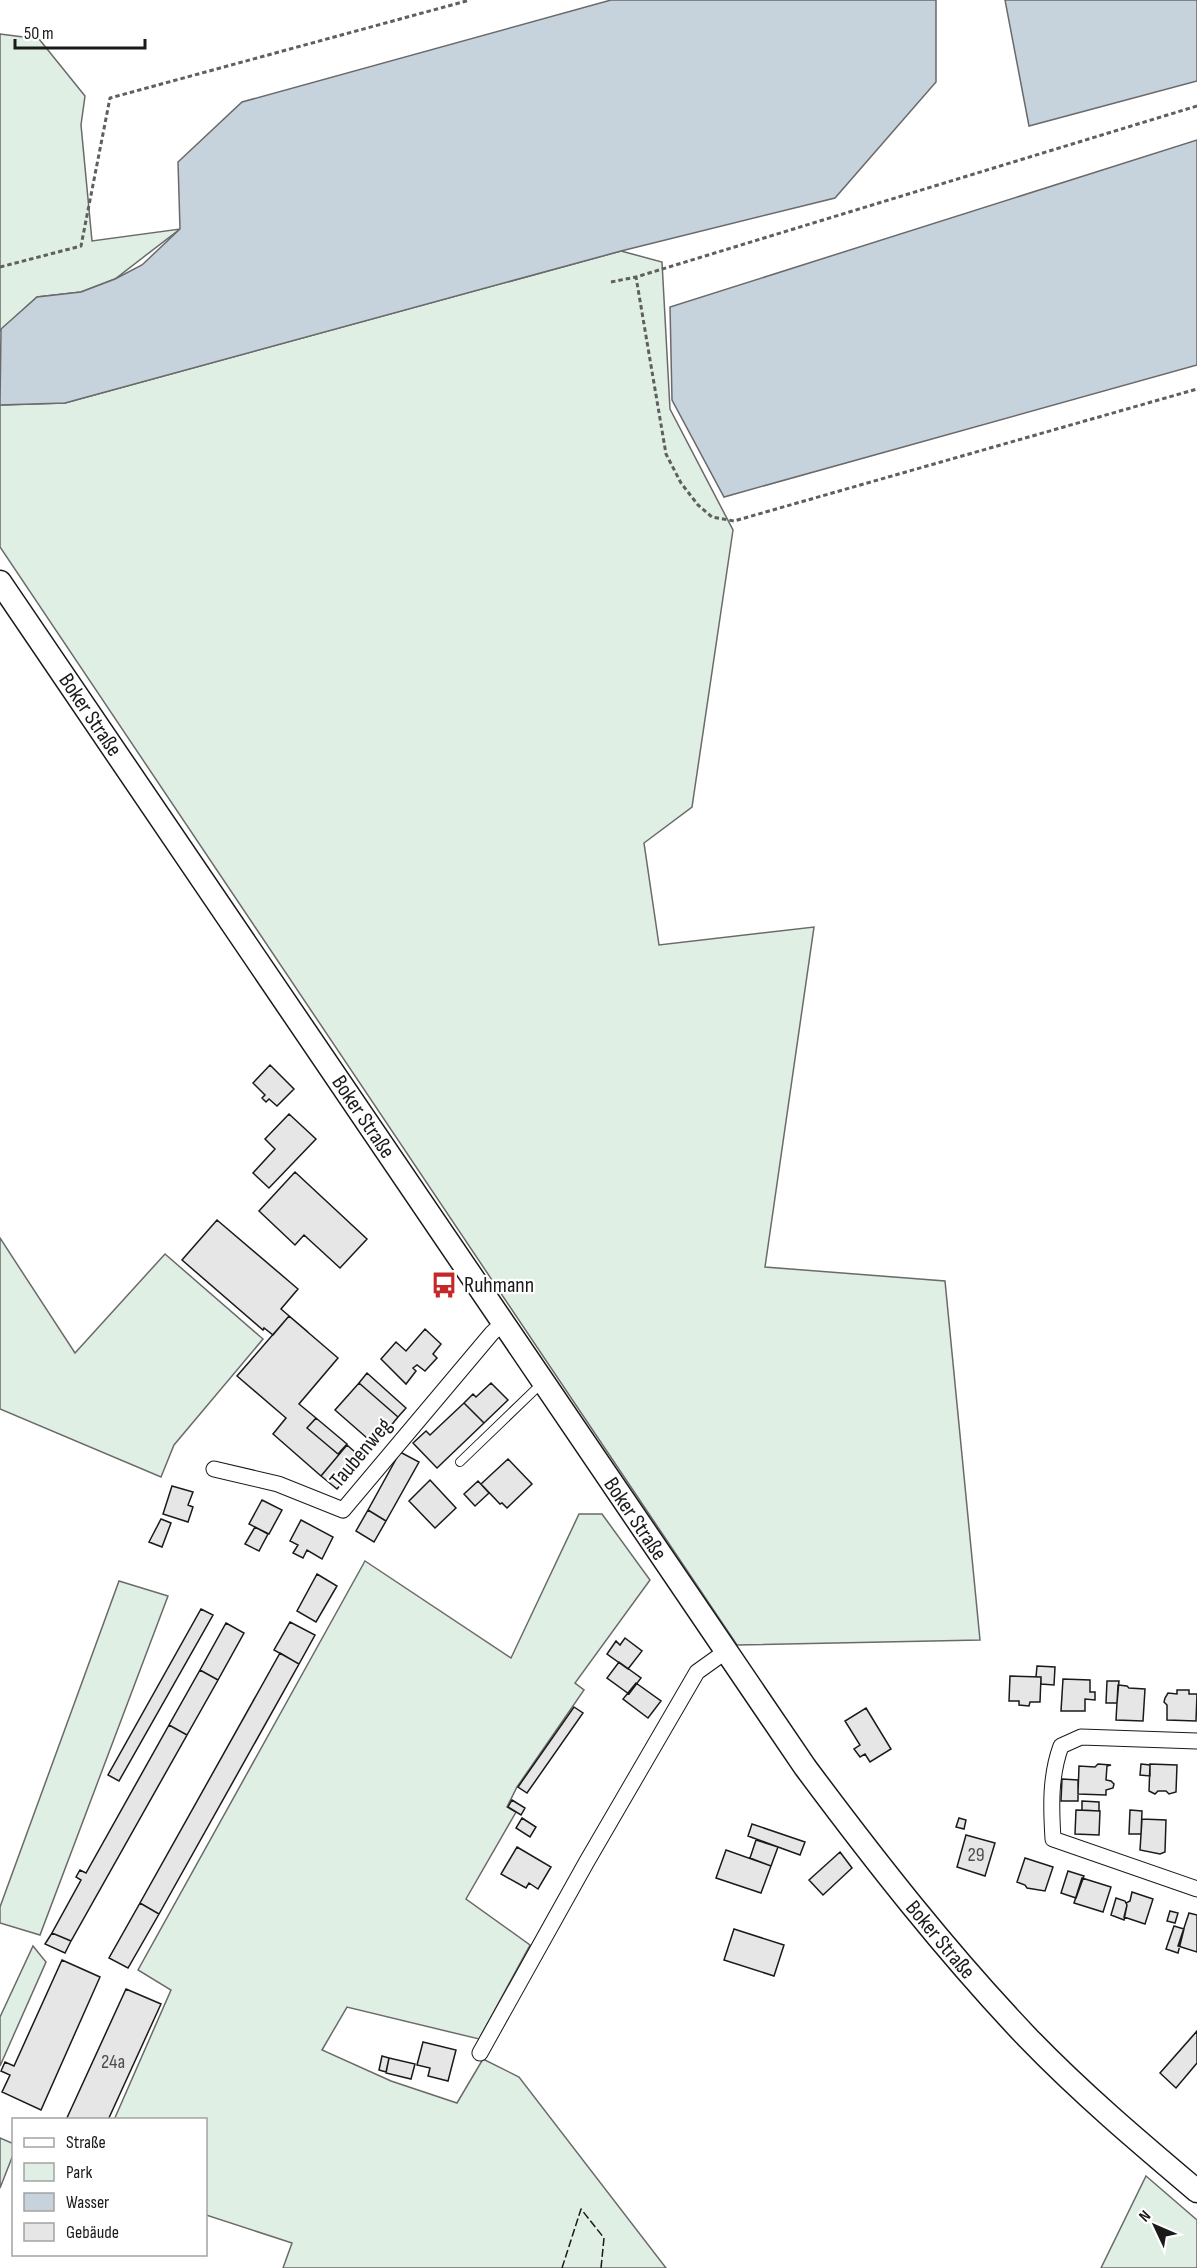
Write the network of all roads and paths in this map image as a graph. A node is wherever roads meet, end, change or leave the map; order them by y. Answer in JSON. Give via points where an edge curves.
{"nodes":[{"id":1,"x":470,"y":0,"type":"edge"},
{"id":2,"x":1197,"y":106,"type":"edge"},
{"id":3,"x":0,"y":267,"type":"edge"},
{"id":4,"x":636,"y":278,"type":"junction"},
{"id":5,"x":611,"y":282,"type":"dead end"},
{"id":6,"x":1197,"y":389,"type":"edge"},
{"id":7,"x":0,"y":582,"type":"edge"},
{"id":8,"x":503,"y":1323,"type":"junction"},
{"id":9,"x":543,"y":1383,"type":"junction"},
{"id":10,"x":460,"y":1462,"type":"dead end"},
{"id":11,"x":214,"y":1469,"type":"dead end"},
{"id":12,"x":725,"y":1652,"type":"junction"},
{"id":13,"x":1197,"y":1741,"type":"edge"},
{"id":14,"x":1197,"y":1889,"type":"edge"},
{"id":15,"x":480,"y":2053,"type":"dead end"},
{"id":16,"x":1197,"y":2191,"type":"edge"}],
"edges":[{"from":1,"to":3,"type":"path","via":[[110,98],[81,246]]},
{"from":2,"to":4,"type":"path"},
{"from":4,"to":5,"type":"path"},
{"from":4,"to":6,"type":"path","via":[[666,454],[681,483],[712,517],[734,521]]},
{"from":7,"to":8,"type":"main road","name":"Boker Straße"},
{"from":8,"to":9,"type":"main road","name":"Boker Straße"},
{"from":8,"to":11,"type":"street","name":"Taubenweg","via":[[343,1510],[278,1484]]},
{"from":9,"to":10,"type":"lane"},
{"from":9,"to":12,"type":"main road","name":"Boker Straße"},
{"from":12,"to":15,"type":"street","via":[[698,1672]]},
{"from":12,"to":16,"type":"main road","name":"Boker Straße","via":[[884,1872],[964,1969],[1084,2093]]},
{"from":13,"to":14,"type":"street","via":[[1081,1737],[1061,1746],[1053,1767],[1052,1819],[1053,1839]]}]}
